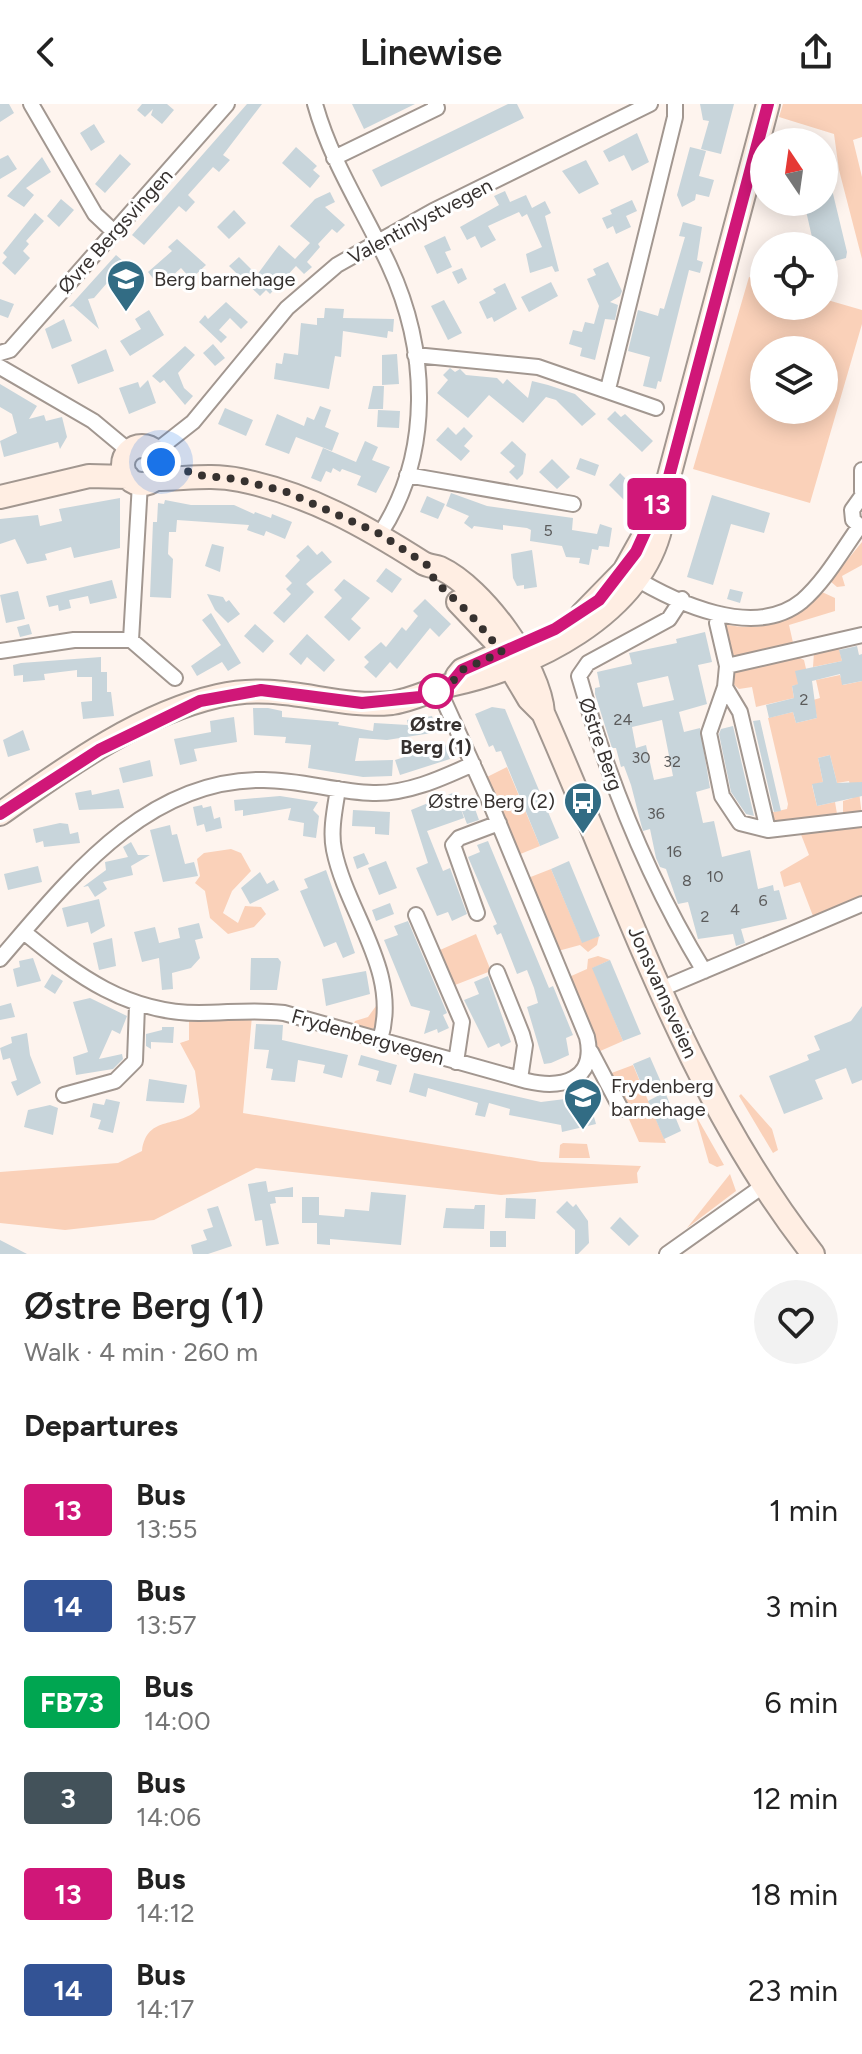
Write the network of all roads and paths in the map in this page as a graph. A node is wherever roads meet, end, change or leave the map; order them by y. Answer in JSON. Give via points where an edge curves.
{"nodes":[{"id":1,"x":31,"y":104,"type":"edge"},
{"id":2,"x":227,"y":104,"type":"edge"},
{"id":3,"x":315,"y":104,"type":"edge"},
{"id":4,"x":435,"y":104,"type":"edge"},
{"id":5,"x":650,"y":104,"type":"edge"},
{"id":6,"x":675,"y":104,"type":"edge"},
{"id":7,"x":768,"y":104,"type":"edge"},
{"id":8,"x":334,"y":158,"type":"junction"},
{"id":9,"x":114,"y":232,"type":"junction"},
{"id":10,"x":377,"y":241,"type":"junction"},
{"id":11,"x":0,"y":353,"type":"edge"},
{"id":12,"x":415,"y":355,"type":"junction"},
{"id":13,"x":0,"y":367,"type":"edge"},
{"id":14,"x":608,"y":389,"type":"junction"},
{"id":15,"x":656,"y":408,"type":"dead end"},
{"id":16,"x":142,"y":466,"type":"junction"},
{"id":17,"x":862,"y":470,"type":"edge"},
{"id":18,"x":407,"y":475,"type":"junction"},
{"id":19,"x":862,"y":494,"type":"edge"},
{"id":20,"x":0,"y":497,"type":"edge"},
{"id":21,"x":573,"y":504,"type":"dead end"},
{"id":22,"x":861,"y":528,"type":"edge"},
{"id":23,"x":380,"y":534,"type":"junction"},
{"id":24,"x":631,"y":575,"type":"junction"},
{"id":25,"x":682,"y":599,"type":"junction"},
{"id":26,"x":719,"y":614,"type":"junction"},
{"id":27,"x":862,"y":635,"type":"edge"},
{"id":28,"x":131,"y":640,"type":"junction"},
{"id":29,"x":0,"y":651,"type":"edge"},
{"id":30,"x":514,"y":655,"type":"junction"},
{"id":31,"x":727,"y":666,"type":"junction"},
{"id":32,"x":175,"y":678,"type":"dead end"},
{"id":33,"x":725,"y":687,"type":"junction"},
{"id":34,"x":444,"y":688,"type":"junction"},
{"id":35,"x":473,"y":764,"type":"junction"},
{"id":36,"x":338,"y":789,"type":"junction"},
{"id":37,"x":0,"y":814,"type":"edge"},
{"id":38,"x":862,"y":819,"type":"edge"},
{"id":39,"x":499,"y":823,"type":"junction"},
{"id":40,"x":768,"y":830,"type":"junction"},
{"id":41,"x":862,"y":904,"type":"edge"},
{"id":42,"x":477,"y":913,"type":"dead end"},
{"id":43,"x":416,"y":915,"type":"dead end"},
{"id":44,"x":25,"y":933,"type":"junction"},
{"id":45,"x":0,"y":959,"type":"edge"},
{"id":46,"x":704,"y":971,"type":"junction"},
{"id":47,"x":497,"y":972,"type":"dead end"},
{"id":48,"x":661,"y":989,"type":"junction"},
{"id":49,"x":137,"y":1005,"type":"junction"},
{"id":50,"x":380,"y":1040,"type":"junction"},
{"id":51,"x":591,"y":1052,"type":"junction"},
{"id":52,"x":456,"y":1062,"type":"junction"},
{"id":53,"x":520,"y":1079,"type":"junction"},
{"id":54,"x":64,"y":1095,"type":"dead end"},
{"id":55,"x":621,"y":1109,"type":"dead end"},
{"id":56,"x":763,"y":1186,"type":"junction"},
{"id":57,"x":667,"y":1254,"type":"edge"},
{"id":58,"x":813,"y":1254,"type":"edge"}],
"edges":[{"from":1,"to":9,"type":"street","via":[[95,214]]},
{"from":2,"to":9,"type":"street","name":"Øvre Bergsvingen"},
{"from":3,"to":8,"type":"street"},
{"from":4,"to":8,"type":"street","via":[[437,108]]},
{"from":5,"to":10,"type":"street","name":"Valentinlystvegen"},
{"from":6,"to":14,"type":"street"},
{"from":7,"to":24,"type":"street","via":[[667,484]]},
{"from":8,"to":10,"type":"street"},
{"from":9,"to":11,"type":"street","name":"Øvre Bergsvingen","via":[[10,350]]},
{"from":10,"to":12,"type":"street","via":[[400,291]]},
{"from":10,"to":16,"type":"street","name":"Valentinlystvegen","via":[[337,265],[287,308],[193,422]]},
{"from":12,"to":14,"type":"street","via":[[538,367]]},
{"from":12,"to":18,"type":"street","via":[[419,425]]},
{"from":13,"to":16,"type":"street","via":[[93,421]]},
{"from":14,"to":15,"type":"street"},
{"from":16,"to":20,"type":"street","name":"Jonsvannsveien"},
{"from":16,"to":23,"type":"street","name":"Jonsvannsveien","via":[[185,479],[236,479],[287,492]]},
{"from":16,"to":28,"type":"street"},
{"from":17,"to":19,"type":"street"},
{"from":18,"to":21,"type":"street"},
{"from":18,"to":23,"type":"street"},
{"from":19,"to":22,"type":"street","via":[[852,510]]},
{"from":22,"to":26,"type":"street","via":[[793,607],[751,620]]},
{"from":23,"to":30,"type":"street","name":"Jonsvannsveien","via":[[464,587]]},
{"from":24,"to":25,"type":"street"},
{"from":24,"to":30,"type":"street","via":[[579,616]]},
{"from":25,"to":26,"type":"street"},
{"from":25,"to":46,"type":"street","name":"Østre Berg","via":[[669,619],[588,663],[579,676],[603,763],[668,912]]},
{"from":26,"to":31,"type":"street"},
{"from":27,"to":31,"type":"street"},
{"from":28,"to":29,"type":"street","via":[[74,640]]},
{"from":28,"to":32,"type":"street"},
{"from":30,"to":34,"type":"street","via":[[468,684]]},
{"from":30,"to":48,"type":"street","name":"Jonsvannsveien"},
{"from":31,"to":33,"type":"street"},
{"from":33,"to":40,"type":"street","via":[[740,712]]},
{"from":33,"to":40,"type":"street","via":[[709,733],[722,796],[740,823]]},
{"from":34,"to":35,"type":"street"},
{"from":34,"to":37,"type":"street","via":[[378,703],[280,690],[200,701],[99,750]]},
{"from":35,"to":36,"type":"street","via":[[392,792]]},
{"from":35,"to":39,"type":"street"},
{"from":36,"to":44,"type":"street","via":[[262,779],[163,802],[103,847]]},
{"from":36,"to":50,"type":"street","via":[[333,848],[382,982]]},
{"from":38,"to":40,"type":"street"},
{"from":39,"to":42,"type":"street","via":[[453,845]]},
{"from":39,"to":51,"type":"street"},
{"from":41,"to":46,"type":"street"},
{"from":43,"to":52,"type":"street","name":"Frydenbergvegen","via":[[462,1022]]},
{"from":44,"to":45,"type":"street"},
{"from":44,"to":49,"type":"street","name":"Frydenbergvegen","via":[[86,981]]},
{"from":46,"to":48,"type":"street"},
{"from":47,"to":53,"type":"street","via":[[525,1045]]},
{"from":48,"to":56,"type":"street","name":"Jonsvannsveien","via":[[714,1104]]},
{"from":49,"to":50,"type":"street","name":"Frydenbergvegen","via":[[198,1013],[284,1013]]},
{"from":49,"to":54,"type":"street","via":[[135,1061],[115,1081]]},
{"from":50,"to":52,"type":"street","name":"Frydenbergvegen"},
{"from":51,"to":53,"type":"street","name":"Frydenbergvegen","via":[[578,1075],[562,1084]]},
{"from":51,"to":55,"type":"street"},
{"from":52,"to":53,"type":"street","name":"Frydenbergvegen"},
{"from":56,"to":57,"type":"street"},
{"from":56,"to":58,"type":"street","name":"Jonsvannsveien"}]}
